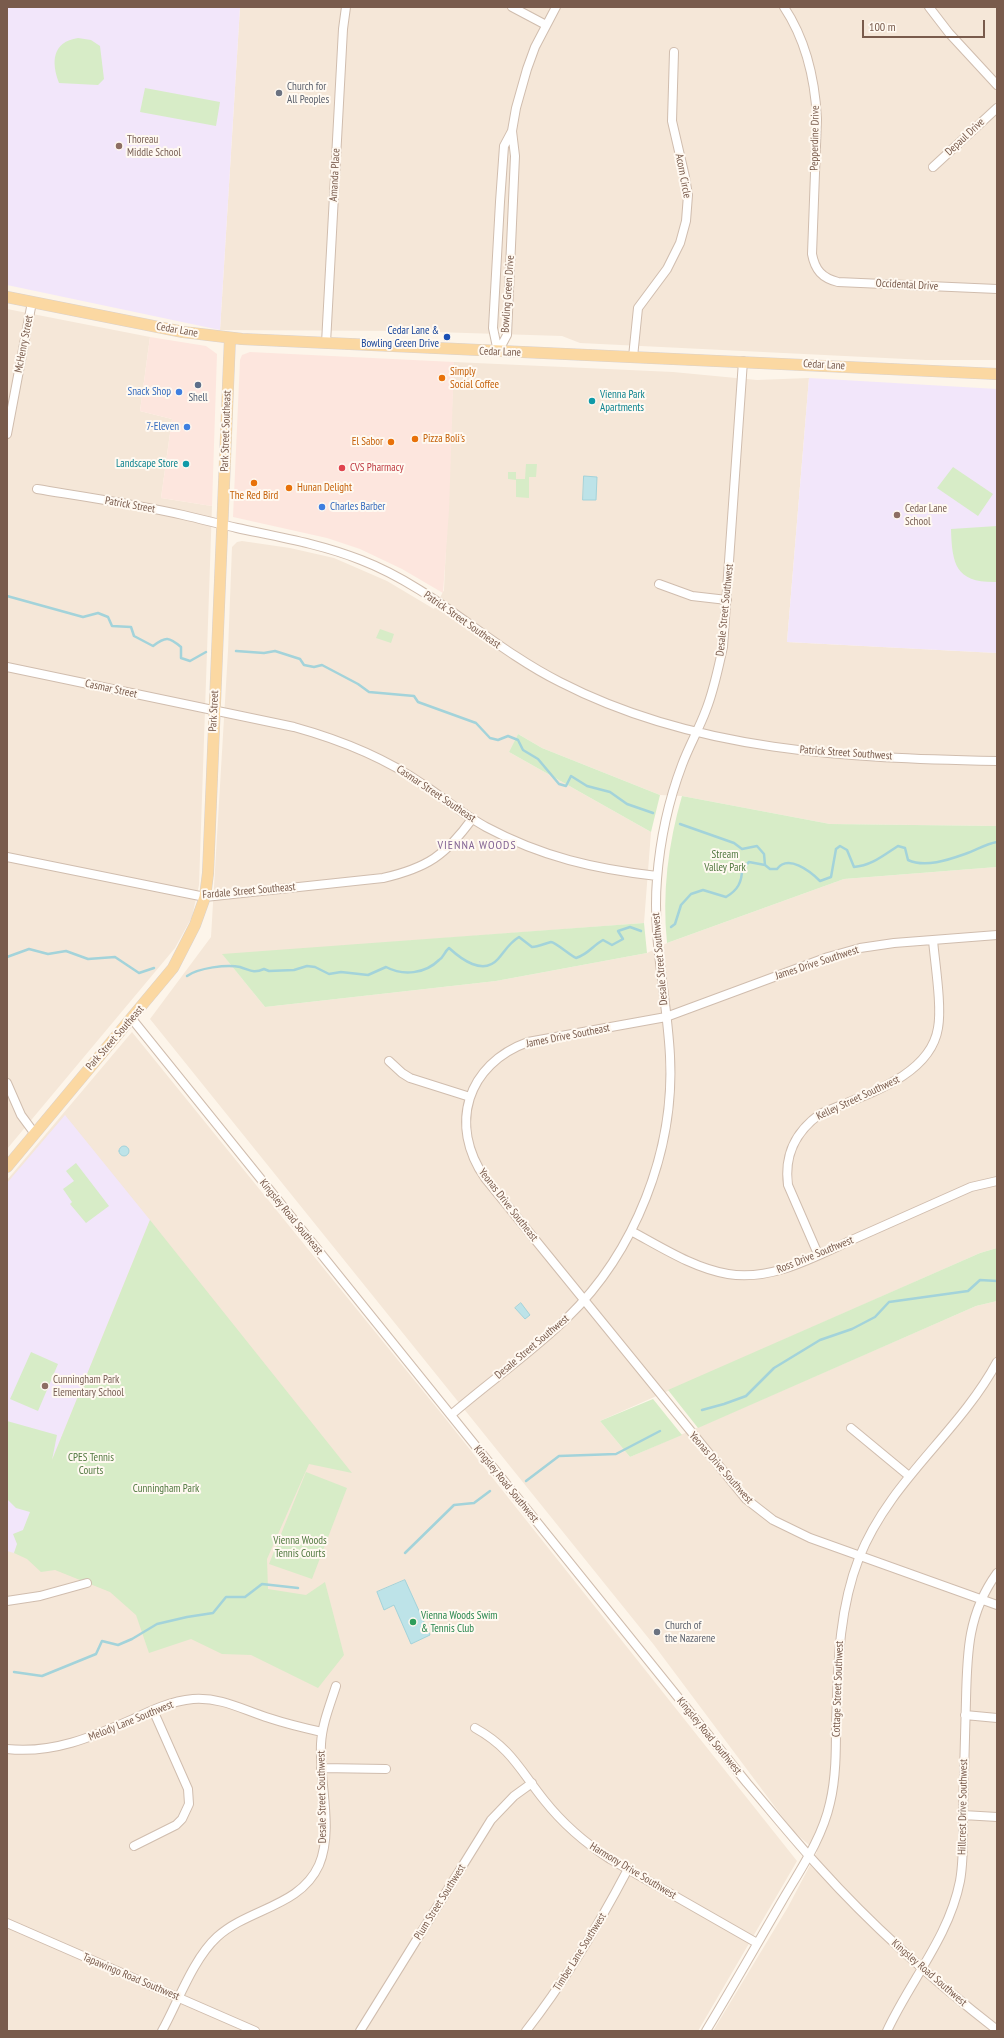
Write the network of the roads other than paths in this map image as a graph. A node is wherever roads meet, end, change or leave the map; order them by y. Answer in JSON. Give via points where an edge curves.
{"nodes":[{"id":1,"x":346,"y":7,"type":"edge"},
{"id":2,"x":512,"y":7,"type":"edge"},
{"id":3,"x":556,"y":7,"type":"edge"},
{"id":4,"x":784,"y":7,"type":"edge"},
{"id":5,"x":929,"y":7,"type":"edge"},
{"id":6,"x":546,"y":25,"type":"junction"},
{"id":7,"x":674,"y":52,"type":"dead end"},
{"id":8,"x":997,"y":85,"type":"edge"},
{"id":9,"x":997,"y":108,"type":"edge"},
{"id":10,"x":512,"y":132,"type":"junction"},
{"id":11,"x":933,"y":167,"type":"dead end"},
{"id":12,"x":819,"y":272,"type":"joint"},
{"id":13,"x":997,"y":289,"type":"edge"},
{"id":14,"x":7,"y":297,"type":"edge"},
{"id":15,"x":32,"y":302,"type":"junction"},
{"id":16,"x":230,"y":338,"type":"junction"},
{"id":17,"x":326,"y":343,"type":"junction"},
{"id":18,"x":498,"y":352,"type":"junction"},
{"id":19,"x":633,"y":357,"type":"junction"},
{"id":20,"x":743,"y":361,"type":"junction"},
{"id":21,"x":997,"y":374,"type":"edge"},
{"id":22,"x":7,"y":434,"type":"edge"},
{"id":23,"x":37,"y":489,"type":"dead end"},
{"id":24,"x":222,"y":525,"type":"junction"},
{"id":25,"x":659,"y":584,"type":"dead end"},
{"id":26,"x":727,"y":600,"type":"junction"},
{"id":27,"x":7,"y":667,"type":"edge"},
{"id":28,"x":214,"y":711,"type":"junction"},
{"id":29,"x":696,"y":734,"type":"junction"},
{"id":30,"x":997,"y":760,"type":"edge"},
{"id":31,"x":472,"y":819,"type":"junction"},
{"id":32,"x":7,"y":857,"type":"edge"},
{"id":33,"x":657,"y":876,"type":"junction"},
{"id":34,"x":205,"y":897,"type":"junction"},
{"id":35,"x":997,"y":935,"type":"edge"},
{"id":36,"x":933,"y":940,"type":"junction"},
{"id":37,"x":666,"y":1017,"type":"junction"},
{"id":38,"x":132,"y":1018,"type":"junction"},
{"id":39,"x":389,"y":1061,"type":"dead end"},
{"id":40,"x":7,"y":1083,"type":"edge"},
{"id":41,"x":470,"y":1097,"type":"junction"},
{"id":42,"x":35,"y":1134,"type":"junction"},
{"id":43,"x":7,"y":1167,"type":"edge"},
{"id":44,"x":997,"y":1181,"type":"edge"},
{"id":45,"x":631,"y":1231,"type":"junction"},
{"id":46,"x":818,"y":1254,"type":"junction"},
{"id":47,"x":584,"y":1300,"type":"junction"},
{"id":48,"x":997,"y":1362,"type":"edge"},
{"id":49,"x":451,"y":1415,"type":"junction"},
{"id":50,"x":851,"y":1428,"type":"dead end"},
{"id":51,"x":909,"y":1476,"type":"junction"},
{"id":52,"x":860,"y":1556,"type":"junction"},
{"id":53,"x":997,"y":1572,"type":"edge"},
{"id":54,"x":87,"y":1583,"type":"dead end"},
{"id":55,"x":981,"y":1600,"type":"junction"},
{"id":56,"x":7,"y":1601,"type":"edge"},
{"id":57,"x":997,"y":1605,"type":"edge"},
{"id":58,"x":336,"y":1686,"type":"dead end"},
{"id":59,"x":153,"y":1710,"type":"junction"},
{"id":60,"x":965,"y":1715,"type":"junction"},
{"id":61,"x":997,"y":1718,"type":"edge"},
{"id":62,"x":475,"y":1728,"type":"dead end"},
{"id":63,"x":322,"y":1732,"type":"junction"},
{"id":64,"x":7,"y":1749,"type":"edge"},
{"id":65,"x":321,"y":1768,"type":"junction"},
{"id":66,"x":386,"y":1769,"type":"dead end"},
{"id":67,"x":532,"y":1783,"type":"junction"},
{"id":68,"x":963,"y":1815,"type":"junction"},
{"id":69,"x":997,"y":1817,"type":"edge"},
{"id":70,"x":134,"y":1846,"type":"dead end"},
{"id":71,"x":809,"y":1855,"type":"junction"},
{"id":72,"x":628,"y":1869,"type":"junction"},
{"id":73,"x":7,"y":1923,"type":"edge"},
{"id":74,"x":757,"y":1943,"type":"junction"},
{"id":75,"x":921,"y":1968,"type":"junction"},
{"id":76,"x":179,"y":1998,"type":"junction"},
{"id":77,"x":997,"y":2030,"type":"edge"},
{"id":78,"x":162,"y":2031,"type":"edge"},
{"id":79,"x":255,"y":2031,"type":"edge"},
{"id":80,"x":360,"y":2031,"type":"edge"},
{"id":81,"x":526,"y":2031,"type":"edge"},
{"id":82,"x":706,"y":2031,"type":"edge"},
{"id":83,"x":887,"y":2031,"type":"edge"}],
"edges":[{"from":1,"to":17,"type":"street","name":"Amanda Place","via":[[342,33]]},
{"from":2,"to":6,"type":"street"},
{"from":3,"to":6,"type":"street","name":"Bowling Green Drive"},
{"from":4,"to":12,"type":"street","name":"Pepperdine Drive","via":[[807,59],[816,100],[812,254]]},
{"from":5,"to":8,"type":"street"},
{"from":6,"to":10,"type":"street","name":"Bowling Green Drive","via":[[527,69]]},
{"from":7,"to":19,"type":"street","name":"Acorn Circle","via":[[672,121],[685,177],[688,200],[686,221],[680,243],[667,269],[638,308]]},
{"from":9,"to":11,"type":"street","name":"Depaul Drive"},
{"from":10,"to":18,"type":"street","name":"Bowling Green Drive","via":[[515,156],[507,334]]},
{"from":10,"to":18,"type":"street","name":"Bowling Green Drive","via":[[504,146],[499,209],[493,328]]},
{"from":12,"to":13,"type":"street","name":"Occidental Drive","via":[[828,279],[838,282]]},
{"from":14,"to":15,"type":"main road","name":"Cedar Lane"},
{"from":15,"to":16,"type":"main road","name":"Cedar Lane","via":[[183,332]]},
{"from":15,"to":22,"type":"street","name":"McHenry Street"},
{"from":16,"to":17,"type":"main road","name":"Cedar Lane"},
{"from":16,"to":24,"type":"main road","name":"Park Street Southeast"},
{"from":17,"to":18,"type":"main road","name":"Cedar Lane"},
{"from":18,"to":19,"type":"main road","name":"Cedar Lane"},
{"from":19,"to":20,"type":"main road","name":"Cedar Lane"},
{"from":20,"to":21,"type":"main road","name":"Cedar Lane"},
{"from":20,"to":26,"type":"street","name":"Desale Street Southwest"},
{"from":23,"to":24,"type":"street","name":"Patrick Street","via":[[151,508]]},
{"from":24,"to":28,"type":"main road","name":"Park Street"},
{"from":24,"to":29,"type":"street","name":"Patrick Street Southeast","via":[[308,543],[367,563],[427,594],[500,647],[560,682],[633,714]]},
{"from":25,"to":26,"type":"street","via":[[692,596]]},
{"from":26,"to":29,"type":"street","name":"Desale Street Southwest","via":[[718,672]]},
{"from":27,"to":28,"type":"street","name":"Casmar Street"},
{"from":28,"to":31,"type":"street","name":"Casmar Street Southeast","via":[[294,727],[343,742],[388,763]]},
{"from":28,"to":34,"type":"main road","name":"Park Street","via":[[210,848]]},
{"from":29,"to":30,"type":"street","name":"Patrick Street Southwest","via":[[768,747],[843,754],[939,760]]},
{"from":29,"to":33,"type":"street","name":"Desale Street Southwest","via":[[675,788],[664,827]]},
{"from":31,"to":33,"type":"street","name":"Casmar Street Southeast","via":[[524,846],[553,856],[592,867]]},
{"from":31,"to":34,"type":"street","name":"Fardale Street Southeast","via":[[458,838],[441,854],[426,864],[400,874]]},
{"from":32,"to":34,"type":"street","name":"Fardale Street Southeast"},
{"from":33,"to":37,"type":"street","name":"Desale Street Southwest","via":[[656,928]]},
{"from":34,"to":38,"type":"main road","name":"Park Street Southeast","via":[[188,943],[173,968]]},
{"from":35,"to":36,"type":"street","name":"James Drive Southwest"},
{"from":36,"to":37,"type":"street","name":"James Drive Southwest","via":[[880,944],[828,957]]},
{"from":36,"to":46,"type":"street","name":"Kelley Street Southwest","via":[[939,1018],[936,1038],[925,1057],[906,1075],[815,1118],[802,1129],[789,1153],[788,1185]]},
{"from":37,"to":41,"type":"street","name":"James Drive Southeast","via":[[528,1042],[504,1053],[485,1070]]},
{"from":37,"to":45,"type":"street","name":"Desale Street Southwest","via":[[670,1077],[666,1126],[653,1179]]},
{"from":38,"to":42,"type":"main road","name":"Park Street Southeast"},
{"from":38,"to":49,"type":"street","name":"Kingsley Road Southeast"},
{"from":39,"to":41,"type":"street","via":[[410,1078]]},
{"from":40,"to":42,"type":"street","via":[[21,1115]]},
{"from":41,"to":47,"type":"street","name":"Yeonas Drive Southeast","via":[[466,1128],[472,1155],[478,1167]]},
{"from":42,"to":43,"type":"main road","name":"Park Street Southeast"},
{"from":44,"to":46,"type":"street","name":"Ross Drive Southwest","via":[[971,1186]]},
{"from":45,"to":46,"type":"street","name":"Ross Drive Southwest","via":[[699,1266],[728,1274],[776,1272]]},
{"from":45,"to":47,"type":"street","name":"Desale Street Southwest","via":[[603,1276]]},
{"from":47,"to":49,"type":"street","name":"Desale Street Southwest","via":[[549,1335]]},
{"from":47,"to":52,"type":"street","name":"Yeonas Drive Southwest","via":[[746,1499],[791,1530]]},
{"from":48,"to":51,"type":"street","name":"Cottage Street Southwest","via":[[982,1387]]},
{"from":49,"to":71,"type":"street","name":"Kingsley Road Southwest","via":[[742,1777]]},
{"from":50,"to":51,"type":"street"},
{"from":51,"to":52,"type":"street","name":"Cottage Street Southwest","via":[[880,1516]]},
{"from":52,"to":55,"type":"street","name":"Yeonas Drive Southwest"},
{"from":52,"to":71,"type":"street","name":"Cottage Street Southwest","via":[[848,1589],[838,1651],[834,1783],[824,1825]]},
{"from":53,"to":55,"type":"street","name":"Hillcrest Drive Southwest"},
{"from":54,"to":56,"type":"street","via":[[40,1596]]},
{"from":55,"to":57,"type":"street","name":"Yeonas Drive Southwest"},
{"from":55,"to":60,"type":"street","name":"Hillcrest Drive Southwest","via":[[967,1650]]},
{"from":58,"to":63,"type":"street","name":"Desale Street Southwest"},
{"from":59,"to":63,"type":"street","name":"Melody Lane Southwest","via":[[178,1702],[209,1699]]},
{"from":59,"to":64,"type":"street","name":"Melody Lane Southwest","via":[[71,1744],[31,1750]]},
{"from":59,"to":70,"type":"street","via":[[188,1789],[189,1804],[176,1825]]},
{"from":60,"to":61,"type":"street"},
{"from":60,"to":68,"type":"street","name":"Hillcrest Drive Southwest"},
{"from":62,"to":67,"type":"street","name":"Harmony Drive Southwest","via":[[511,1755]]},
{"from":63,"to":65,"type":"street","name":"Desale Street Southwest"},
{"from":65,"to":66,"type":"street"},
{"from":65,"to":76,"type":"street","name":"Desale Street Southwest","via":[[325,1841],[312,1876],[295,1894],[240,1920],[216,1938],[199,1960]]},
{"from":67,"to":72,"type":"street","name":"Harmony Drive Southwest","via":[[572,1831],[597,1851]]},
{"from":67,"to":80,"type":"street","name":"Plum Street Southwest","via":[[514,1796],[491,1820]]},
{"from":68,"to":69,"type":"street"},
{"from":68,"to":75,"type":"street","name":"Hillcrest Drive Southwest","via":[[962,1862],[955,1901],[941,1935]]},
{"from":71,"to":74,"type":"street","name":"Cottage Street Southwest"},
{"from":71,"to":75,"type":"street","name":"Kingsley Road Southwest","via":[[860,1910]]},
{"from":72,"to":74,"type":"street","name":"Harmony Drive Southwest"},
{"from":72,"to":81,"type":"street","name":"Timber Lane Southwest","via":[[587,1945]]},
{"from":73,"to":76,"type":"street","name":"Tapawingo Road Southwest"},
{"from":74,"to":82,"type":"street","name":"Cottage Street Southwest"},
{"from":75,"to":77,"type":"street","name":"Kingsley Road Southwest"},
{"from":75,"to":83,"type":"street","name":"Hillcrest Drive Southwest"},
{"from":76,"to":78,"type":"street","name":"Desale Street Southwest"},
{"from":76,"to":79,"type":"street","name":"Tapawingo Road Southwest"}]}
